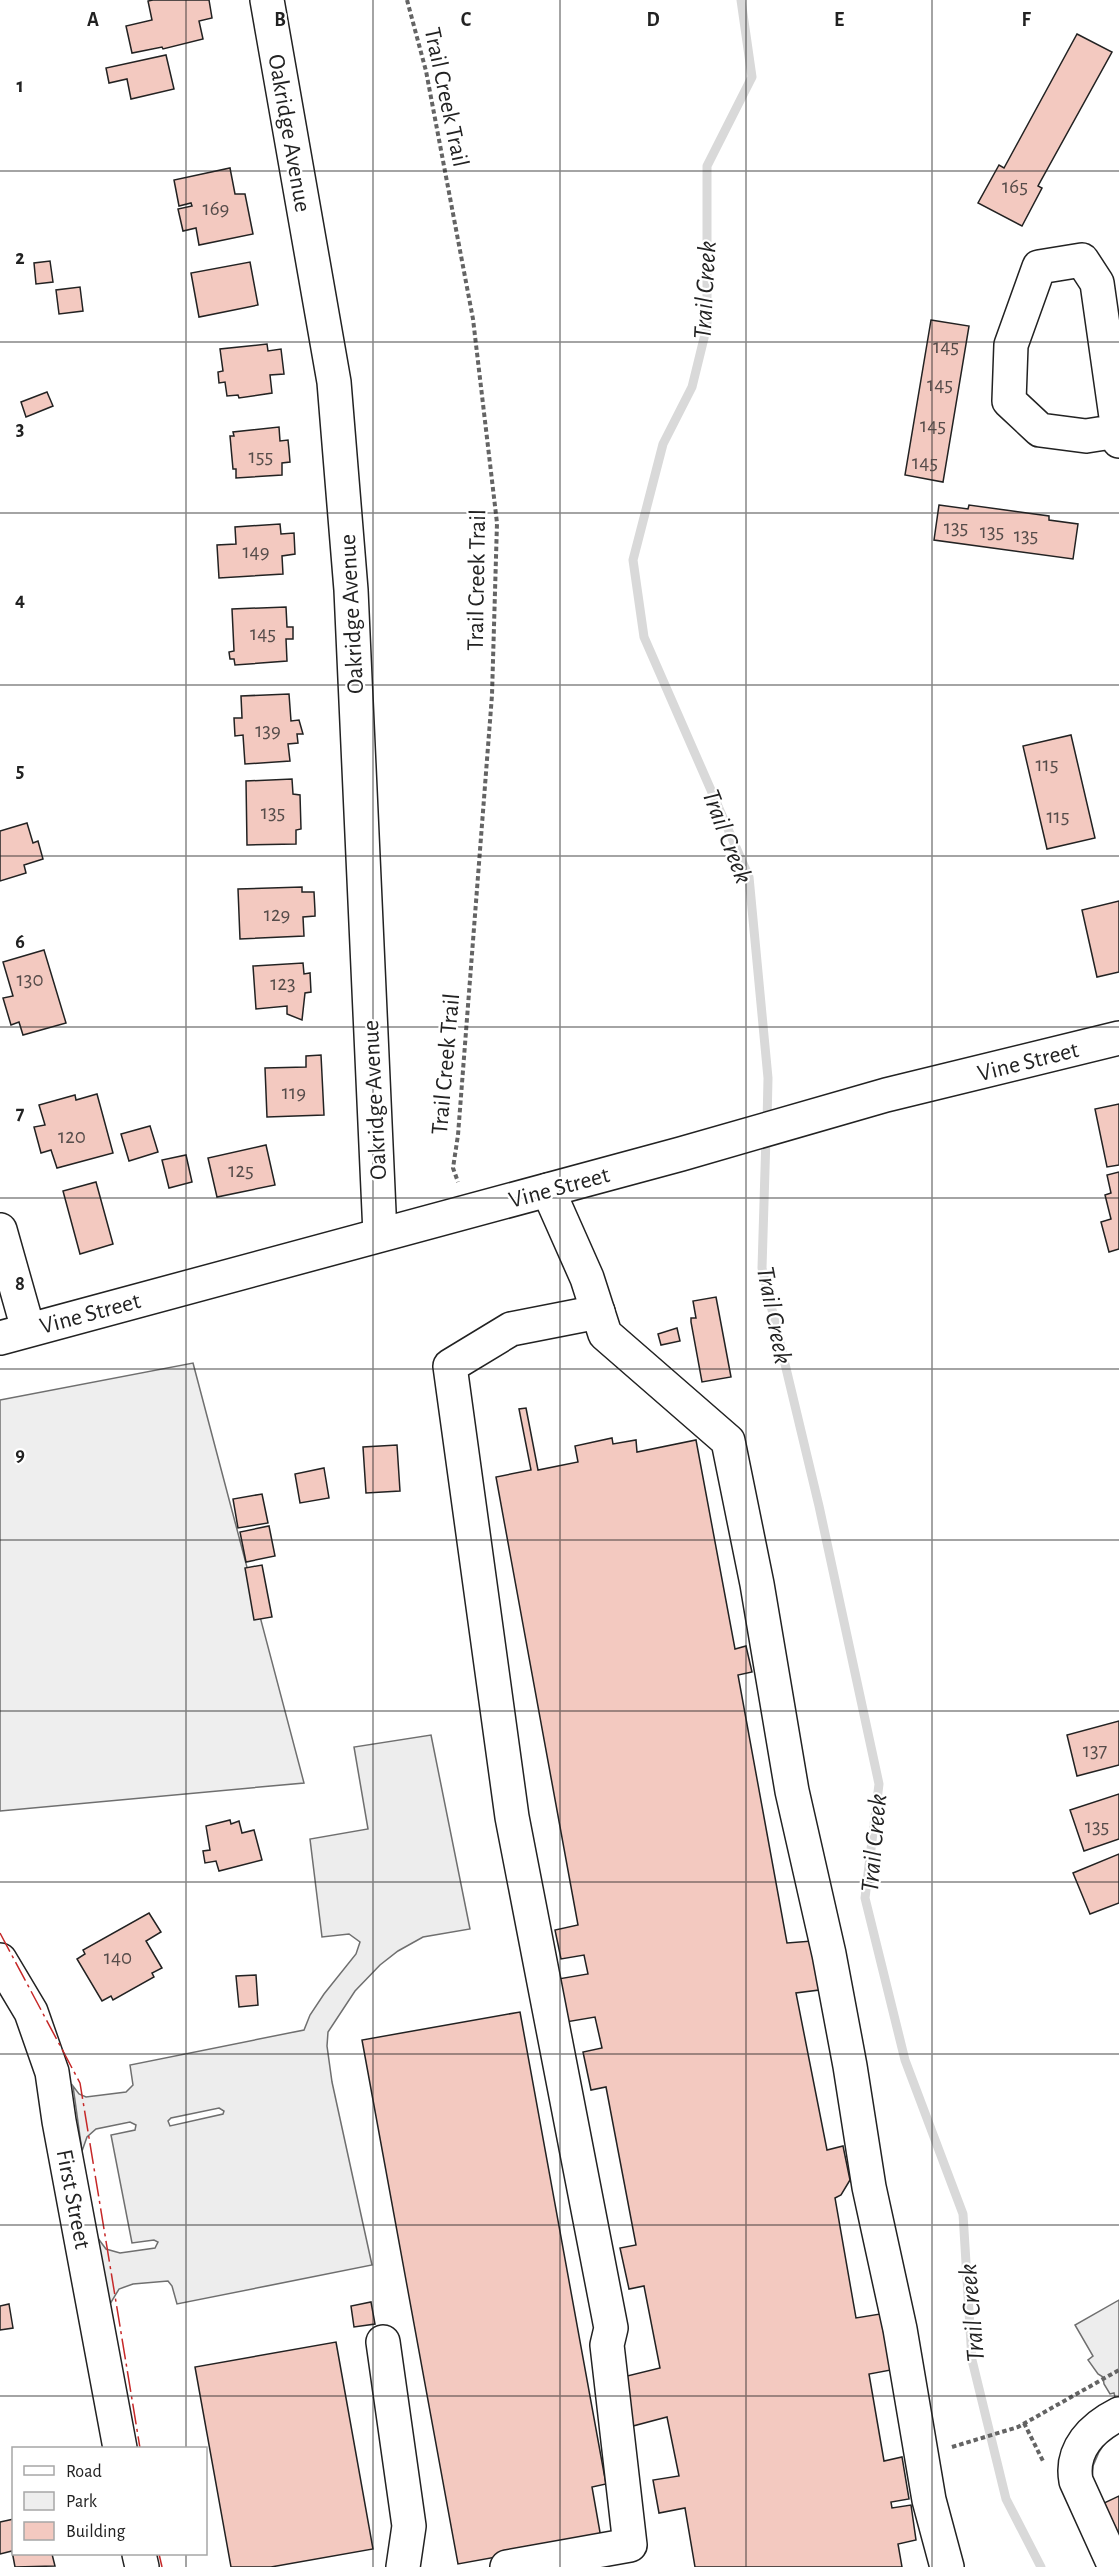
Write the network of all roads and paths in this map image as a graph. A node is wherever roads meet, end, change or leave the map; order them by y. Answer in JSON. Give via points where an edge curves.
{"nodes":[{"id":1,"x":267,"y":0,"type":"edge"},
{"id":2,"x":407,"y":0,"type":"edge"},
{"id":3,"x":1118,"y":436,"type":"edge"},
{"id":4,"x":1119,"y":1038,"type":"edge"},
{"id":5,"x":453,"y":1168,"type":"dead end"},
{"id":6,"x":548,"y":1190,"type":"junction"},
{"id":7,"x":0,"y":1230,"type":"edge"},
{"id":8,"x":380,"y":1234,"type":"junction"},
{"id":9,"x":598,"y":1312,"type":"junction"},
{"id":10,"x":14,"y":1333,"type":"edge"},
{"id":11,"x":0,"y":1960,"type":"edge"},
{"id":12,"x":383,"y":2342,"type":"dead end"},
{"id":13,"x":1119,"y":2370,"type":"edge"},
{"id":14,"x":1119,"y":2414,"type":"edge"},
{"id":15,"x":1024,"y":2423,"type":"junction"},
{"id":16,"x":963,"y":2446,"type":"dead end"},
{"id":17,"x":120,"y":2447,"type":"edge"},
{"id":18,"x":1045,"y":2466,"type":"dead end"},
{"id":19,"x":403,"y":2567,"type":"edge"},
{"id":20,"x":507,"y":2567,"type":"edge"},
{"id":21,"x":947,"y":2567,"type":"edge"},
{"id":22,"x":1115,"y":2567,"type":"edge"}],
"edges":[{"from":1,"to":8,"type":"street","name":"Oakridge Avenue","via":[[334,382],[351,590]]},
{"from":2,"to":5,"type":"path","name":"Trail Creek Trail","via":[[426,71],[473,319],[498,523],[492,695]]},
{"from":3,"to":3,"type":"street","via":[[1097,283],[1082,260],[1040,267],[1011,345],[1009,401],[1040,430]]},
{"from":4,"to":6,"type":"street","name":"Vine Street","via":[[886,1095]]},
{"from":6,"to":8,"type":"street","name":"Vine Street"},
{"from":6,"to":9,"type":"street"},
{"from":7,"to":10,"type":"street"},
{"from":8,"to":10,"type":"street","name":"Vine Street"},
{"from":9,"to":20,"type":"street","via":[[511,1329],[450,1366],[512,1817],[611,2328],[607,2345],[630,2545]]},
{"from":9,"to":21,"type":"street","via":[[605,1334],[729,1441],[792,1791],[829,1953],[929,2500]]},
{"from":11,"to":17,"type":"street","name":"First Street","via":[[31,2012],[52,2072]]},
{"from":12,"to":19,"type":"street","via":[[409,2526]]},
{"from":13,"to":15,"type":"path"},
{"from":14,"to":22,"type":"street","via":[[1087,2437],[1075,2470],[1076,2481]]},
{"from":15,"to":16,"type":"path"},
{"from":15,"to":18,"type":"path"}]}
